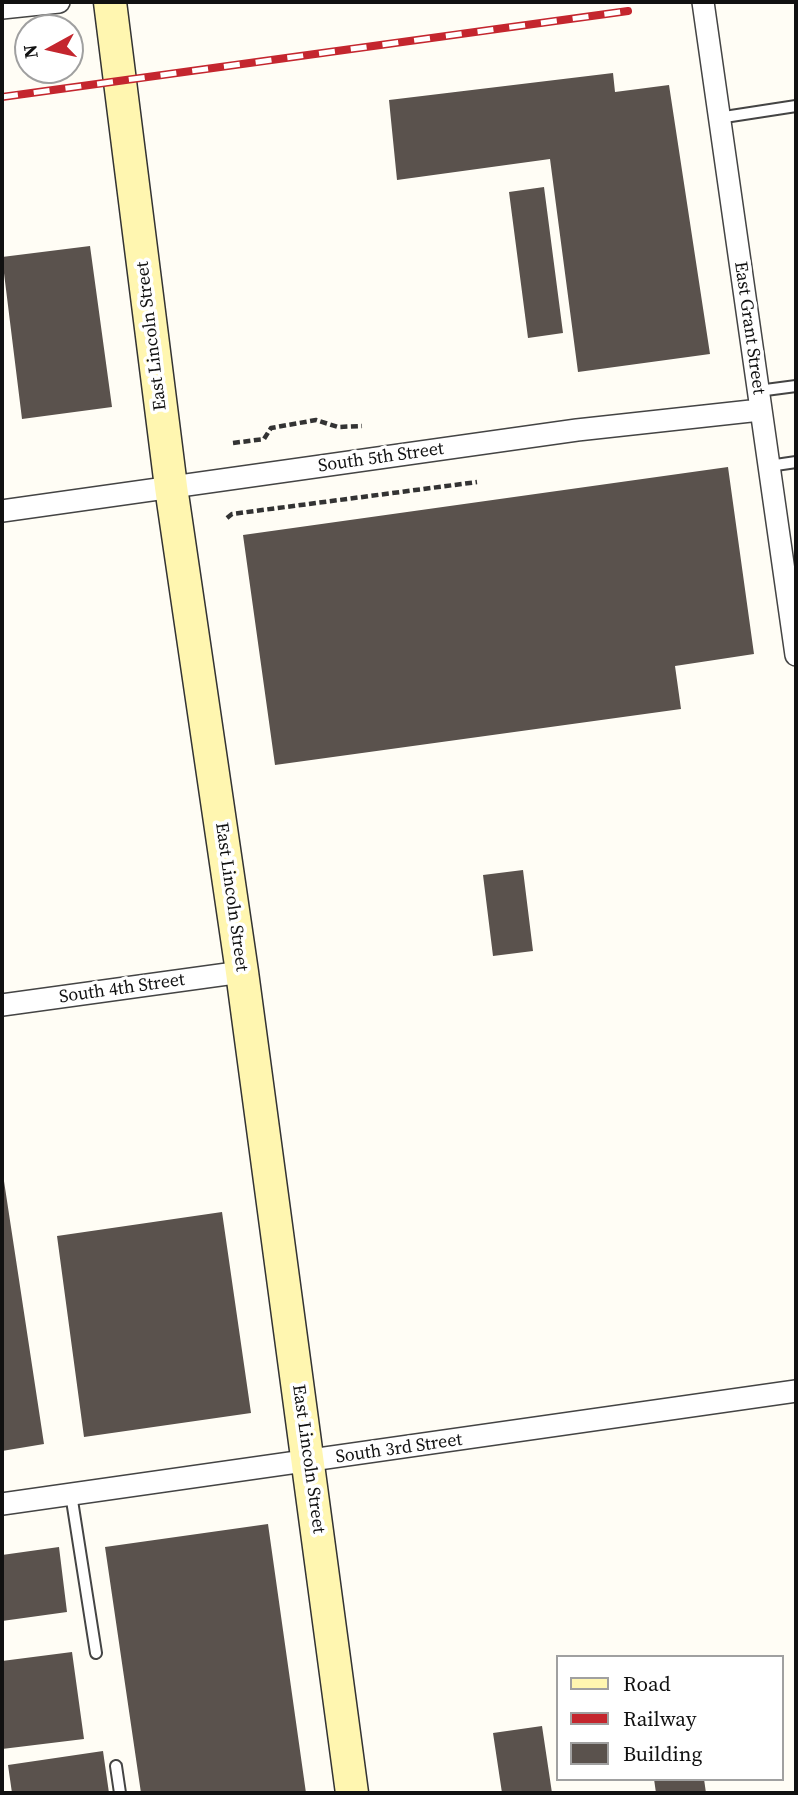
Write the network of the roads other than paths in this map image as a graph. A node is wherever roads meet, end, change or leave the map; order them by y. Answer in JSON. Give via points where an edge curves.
{"nodes":[{"id":1,"x":59,"y":2,"type":"edge"},
{"id":2,"x":110,"y":2,"type":"edge"},
{"id":3,"x":703,"y":2,"type":"edge"},
{"id":4,"x":2,"y":8,"type":"edge"},
{"id":5,"x":796,"y":106,"type":"edge"},
{"id":6,"x":718,"y":118,"type":"junction"},
{"id":7,"x":796,"y":386,"type":"edge"},
{"id":8,"x":759,"y":400,"type":"junction"},
{"id":9,"x":796,"y":462,"type":"edge"},
{"id":10,"x":769,"y":466,"type":"junction"},
{"id":11,"x":171,"y":487,"type":"junction"},
{"id":12,"x":2,"y":511,"type":"edge"},
{"id":13,"x":796,"y":655,"type":"edge"},
{"id":14,"x":242,"y":972,"type":"junction"},
{"id":15,"x":2,"y":1005,"type":"edge"},
{"id":16,"x":796,"y":1391,"type":"edge"},
{"id":17,"x":309,"y":1462,"type":"junction"},
{"id":18,"x":71,"y":1494,"type":"junction"},
{"id":19,"x":2,"y":1504,"type":"edge"},
{"id":20,"x":96,"y":1653,"type":"dead end"},
{"id":21,"x":116,"y":1766,"type":"dead end"},
{"id":22,"x":120,"y":1793,"type":"edge"},
{"id":23,"x":352,"y":1793,"type":"edge"}],
"edges":[{"from":1,"to":4,"type":"street"},
{"from":2,"to":11,"type":"main road","name":"East Lincoln Street"},
{"from":3,"to":6,"type":"street","name":"East Grant Street"},
{"from":5,"to":6,"type":"lane"},
{"from":6,"to":8,"type":"street","name":"East Grant Street"},
{"from":7,"to":8,"type":"lane"},
{"from":8,"to":10,"type":"street","name":"East Grant Street"},
{"from":8,"to":11,"type":"street","name":"South 5th Street"},
{"from":9,"to":10,"type":"lane"},
{"from":10,"to":13,"type":"street","name":"East Grant Street"},
{"from":11,"to":12,"type":"street","name":"South 5th Street"},
{"from":11,"to":14,"type":"main road","name":"East Lincoln Street"},
{"from":14,"to":15,"type":"street","name":"South 4th Street"},
{"from":14,"to":17,"type":"main road","name":"East Lincoln Street"},
{"from":16,"to":17,"type":"street","name":"South 3rd Street"},
{"from":17,"to":18,"type":"street","name":"South 3rd Street"},
{"from":17,"to":23,"type":"main road","name":"East Lincoln Street"},
{"from":18,"to":19,"type":"street","name":"South 3rd Street"},
{"from":18,"to":20,"type":"lane"},
{"from":21,"to":22,"type":"lane"}]}
